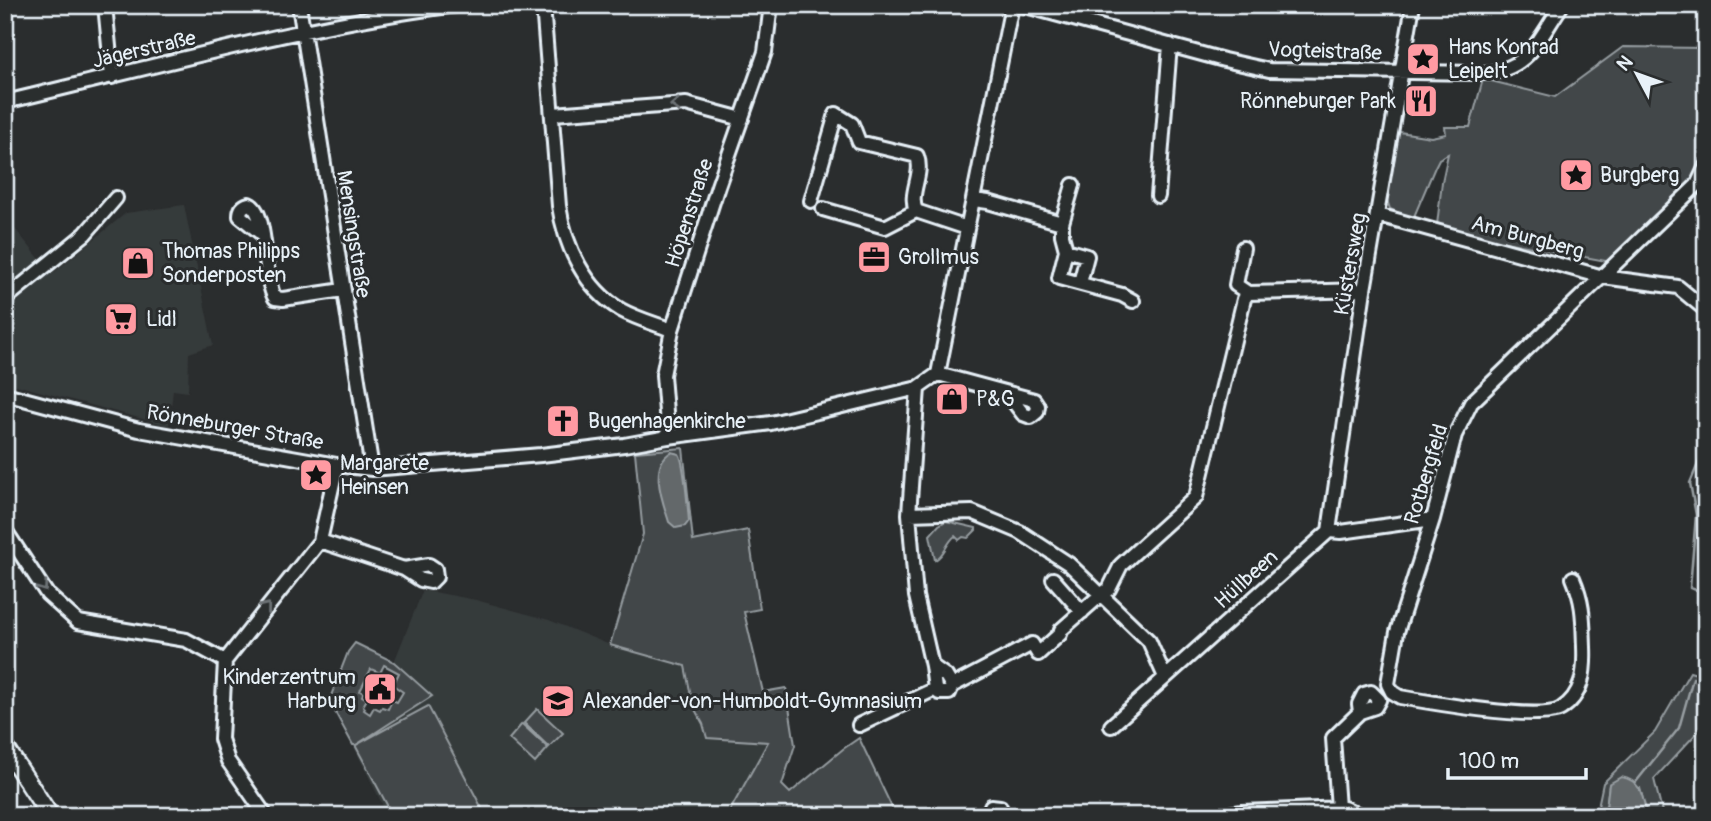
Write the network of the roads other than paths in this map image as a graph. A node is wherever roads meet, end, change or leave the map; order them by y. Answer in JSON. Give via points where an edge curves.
{"nodes":[{"id":1,"x":105,"y":5,"type":"edge"},
{"id":2,"x":299,"y":5,"type":"edge"},
{"id":3,"x":457,"y":5,"type":"edge"},
{"id":4,"x":542,"y":5,"type":"edge"},
{"id":5,"x":771,"y":5,"type":"edge"},
{"id":6,"x":1012,"y":5,"type":"edge"},
{"id":7,"x":1021,"y":5,"type":"edge"},
{"id":8,"x":1413,"y":5,"type":"edge"},
{"id":9,"x":1562,"y":5,"type":"edge"},
{"id":10,"x":303,"y":32,"type":"junction"},
{"id":11,"x":1170,"y":45,"type":"junction"},
{"id":12,"x":1403,"y":73,"type":"junction"},
{"id":13,"x":112,"y":77,"type":"junction"},
{"id":14,"x":5,"y":102,"type":"edge"},
{"id":15,"x":553,"y":114,"type":"junction"},
{"id":16,"x":741,"y":120,"type":"junction"},
{"id":17,"x":1706,"y":166,"type":"edge"},
{"id":18,"x":1073,"y":185,"type":"dead end"},
{"id":19,"x":1158,"y":196,"type":"dead end"},
{"id":20,"x":116,"y":198,"type":"dead end"},
{"id":21,"x":974,"y":200,"type":"junction"},
{"id":22,"x":811,"y":201,"type":"dead end"},
{"id":23,"x":822,"y":209,"type":"dead end"},
{"id":24,"x":916,"y":211,"type":"junction"},
{"id":25,"x":1378,"y":215,"type":"junction"},
{"id":26,"x":1062,"y":223,"type":"junction"},
{"id":27,"x":967,"y":228,"type":"junction"},
{"id":28,"x":262,"y":234,"type":"dead end"},
{"id":29,"x":1243,"y":248,"type":"dead end"},
{"id":30,"x":1066,"y":250,"type":"junction"},
{"id":31,"x":1603,"y":277,"type":"junction"},
{"id":32,"x":1080,"y":283,"type":"junction"},
{"id":33,"x":343,"y":290,"type":"junction"},
{"id":34,"x":1364,"y":290,"type":"junction"},
{"id":35,"x":1248,"y":293,"type":"junction"},
{"id":36,"x":5,"y":299,"type":"edge"},
{"id":37,"x":1133,"y":300,"type":"dead end"},
{"id":38,"x":1706,"y":310,"type":"edge"},
{"id":39,"x":672,"y":330,"type":"junction"},
{"id":40,"x":938,"y":374,"type":"junction"},
{"id":41,"x":918,"y":388,"type":"junction"},
{"id":42,"x":1007,"y":393,"type":"dead end"},
{"id":43,"x":5,"y":394,"type":"edge"},
{"id":44,"x":668,"y":436,"type":"junction"},
{"id":45,"x":337,"y":465,"type":"junction"},
{"id":46,"x":372,"y":468,"type":"junction"},
{"id":47,"x":909,"y":514,"type":"junction"},
{"id":48,"x":1433,"y":519,"type":"junction"},
{"id":49,"x":5,"y":530,"type":"edge"},
{"id":50,"x":1329,"y":531,"type":"junction"},
{"id":51,"x":320,"y":541,"type":"junction"},
{"id":52,"x":404,"y":569,"type":"dead end"},
{"id":53,"x":1573,"y":578,"type":"dead end"},
{"id":54,"x":1053,"y":579,"type":"dead end"},
{"id":55,"x":1098,"y":598,"type":"junction"},
{"id":56,"x":1082,"y":612,"type":"junction"},
{"id":57,"x":225,"y":661,"type":"junction"},
{"id":58,"x":932,"y":666,"type":"junction"},
{"id":59,"x":1165,"y":677,"type":"junction"},
{"id":60,"x":952,"y":686,"type":"junction"},
{"id":61,"x":935,"y":689,"type":"junction"},
{"id":62,"x":1360,"y":712,"type":"dead end"},
{"id":63,"x":859,"y":725,"type":"dead end"},
{"id":64,"x":1111,"y":726,"type":"dead end"},
{"id":65,"x":5,"y":747,"type":"edge"},
{"id":66,"x":1338,"y":808,"type":"junction"},
{"id":67,"x":50,"y":816,"type":"edge"},
{"id":68,"x":266,"y":816,"type":"edge"},
{"id":69,"x":989,"y":816,"type":"edge"},
{"id":70,"x":1002,"y":816,"type":"edge"},
{"id":71,"x":1217,"y":816,"type":"edge"},
{"id":72,"x":1362,"y":816,"type":"edge"}],
"edges":[{"from":1,"to":13,"type":"street"},
{"from":2,"to":10,"type":"street","name":"Mensingstraße"},
{"from":3,"to":10,"type":"street","name":"Jägerstraße"},
{"from":4,"to":15,"type":"street"},
{"from":5,"to":16,"type":"street","name":"Höpenstraße","via":[[765,52]]},
{"from":6,"to":21,"type":"street"},
{"from":7,"to":11,"type":"street","name":"Vogteistraße"},
{"from":8,"to":12,"type":"street","name":"Küstersweg"},
{"from":9,"to":12,"type":"street","name":"Vogteistraße","via":[[1530,51],[1511,69]]},
{"from":10,"to":13,"type":"street","name":"Jägerstraße"},
{"from":10,"to":33,"type":"street","name":"Mensingstraße"},
{"from":11,"to":12,"type":"street","name":"Vogteistraße","via":[[1269,70]]},
{"from":11,"to":19,"type":"street"},
{"from":12,"to":25,"type":"street","name":"Küstersweg"},
{"from":13,"to":14,"type":"street","name":"Jägerstraße"},
{"from":16,"to":15,"type":"street","one_way":true,"via":[[687,104]]},
{"from":15,"to":39,"type":"street","via":[[561,218],[580,267],[618,309]]},
{"from":16,"to":39,"type":"street","name":"Höpenstraße"},
{"from":17,"to":31,"type":"street","name":"Am Burgberg","via":[[1697,185]]},
{"from":18,"to":26,"type":"street"},
{"from":20,"to":36,"type":"street","via":[[85,234]]},
{"from":21,"to":26,"type":"street"},
{"from":21,"to":27,"type":"street"},
{"from":22,"to":24,"type":"street","via":[[836,114],[852,124],[859,142],[917,156],[921,166],[913,200]]},
{"from":23,"to":24,"type":"street","via":[[885,227]]},
{"from":24,"to":27,"type":"street"},
{"from":25,"to":31,"type":"street","name":"Am Burgberg"},
{"from":25,"to":34,"type":"street","name":"Küstersweg"},
{"from":26,"to":30,"type":"street"},
{"from":27,"to":40,"type":"street"},
{"from":28,"to":33,"type":"street","via":[[275,298]]},
{"from":29,"to":35,"type":"street","via":[[1236,285]]},
{"from":30,"to":32,"type":"street","via":[[1087,256]]},
{"from":30,"to":32,"type":"street","via":[[1059,278]]},
{"from":31,"to":38,"type":"street","via":[[1678,287]]},
{"from":31,"to":48,"type":"street","name":"Rotbergfeld","via":[[1471,403],[1455,435]]},
{"from":32,"to":37,"type":"street"},
{"from":33,"to":46,"type":"street","name":"Mensingstraße"},
{"from":34,"to":35,"type":"street"},
{"from":34,"to":50,"type":"street","name":"Küstersweg"},
{"from":35,"to":55,"type":"street","via":[[1196,497],[1121,565],[1109,589]]},
{"from":39,"to":44,"type":"street","name":"Höpenstraße","via":[[663,375]]},
{"from":40,"to":41,"type":"street"},
{"from":40,"to":42,"type":"street"},
{"from":41,"to":44,"type":"street","name":"Rönneburger Straße","via":[[771,423]]},
{"from":41,"to":47,"type":"street"},
{"from":43,"to":45,"type":"street","name":"Rönneburger Straße","via":[[139,430]]},
{"from":44,"to":46,"type":"street","name":"Rönneburger Straße","via":[[541,455]]},
{"from":45,"to":46,"type":"street","name":"Rönneburger Straße"},
{"from":45,"to":51,"type":"street"},
{"from":47,"to":55,"type":"street","via":[[972,512],[1020,533],[1069,564]]},
{"from":47,"to":58,"type":"street","via":[[916,596]]},
{"from":48,"to":50,"type":"street"},
{"from":48,"to":53,"type":"street","name":"Rotbergfeld","via":[[1397,632],[1388,681],[1400,697],[1522,714],[1559,710],[1574,699],[1585,668],[1582,600]]},
{"from":49,"to":57,"type":"street","one_way":true,"via":[[47,594],[78,622],[186,640]]},
{"from":50,"to":59,"type":"street","name":"Hüllbeen"},
{"from":51,"to":52,"type":"street"},
{"from":57,"to":51,"type":"street","one_way":true},
{"from":54,"to":56,"type":"street"},
{"from":55,"to":56,"type":"street"},
{"from":55,"to":59,"type":"street","via":[[1149,642]]},
{"from":56,"to":60,"type":"street","via":[[1038,654],[1032,644]]},
{"from":57,"to":68,"type":"street","via":[[221,739],[228,761]]},
{"from":58,"to":60,"type":"street"},
{"from":58,"to":61,"type":"street"},
{"from":59,"to":64,"type":"street","name":"Hüllbeen"},
{"from":60,"to":61,"type":"street","via":[[944,695]]},
{"from":61,"to":63,"type":"street"},
{"from":62,"to":66,"type":"street","via":[[1333,741]]},
{"from":65,"to":67,"type":"main road"},
{"from":66,"to":71,"type":"street"},
{"from":66,"to":72,"type":"street"},
{"from":69,"to":70,"type":"street","via":[[991,806],[996,805]]}]}
